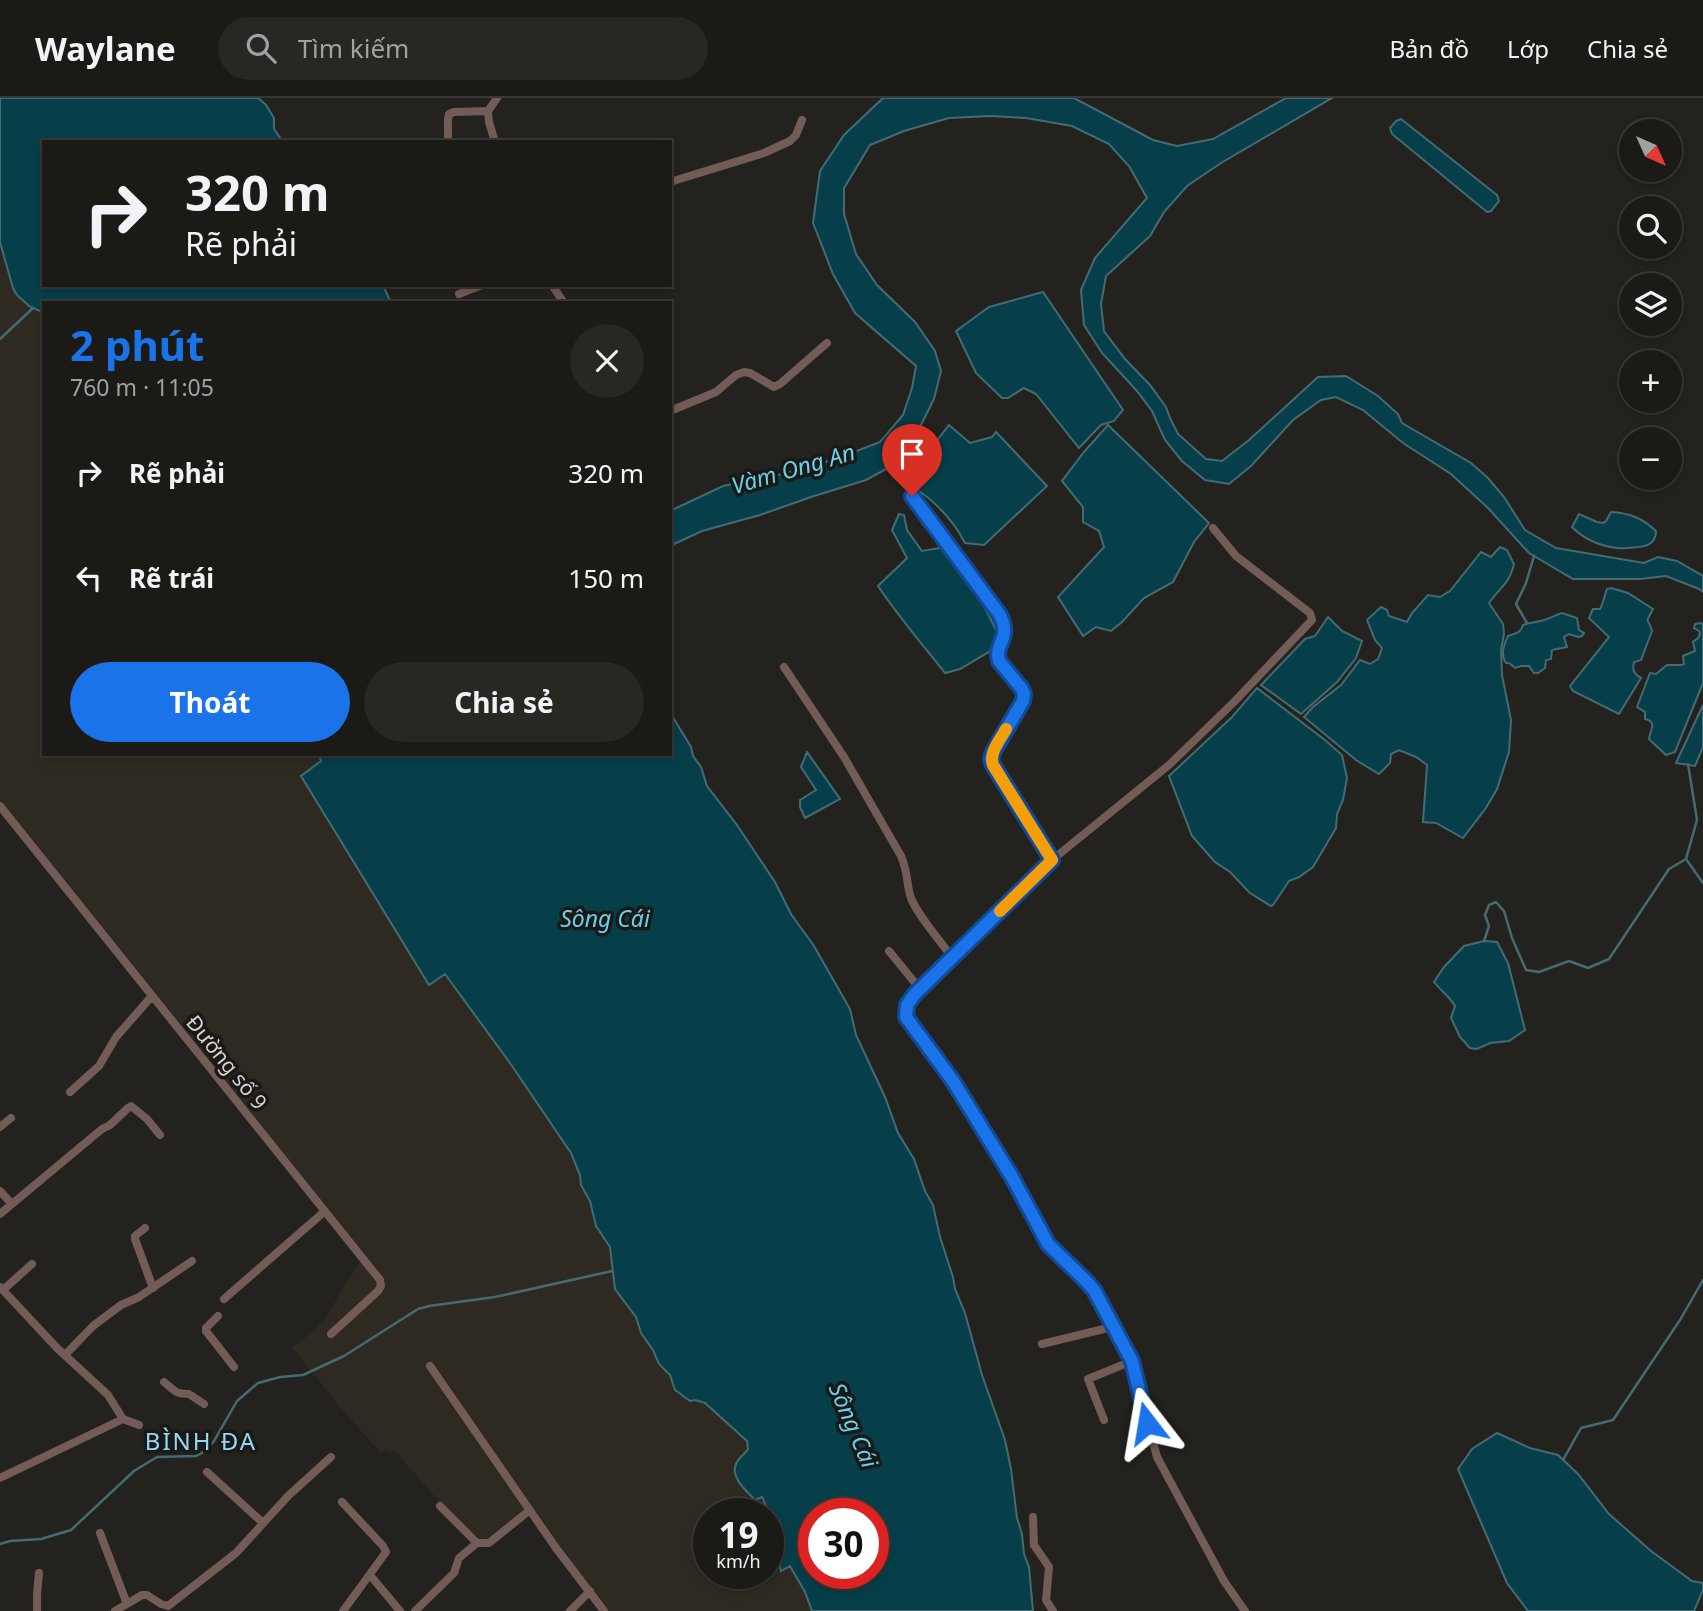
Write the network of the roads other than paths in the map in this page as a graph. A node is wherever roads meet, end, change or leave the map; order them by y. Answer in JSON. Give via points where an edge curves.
{"nodes":[{"id":1,"x":498,"y":98,"type":"edge"},
{"id":2,"x":488,"y":111,"type":"junction"},
{"id":3,"x":802,"y":120,"type":"dead end"},
{"id":4,"x":448,"y":140,"type":"edge"},
{"id":5,"x":494,"y":140,"type":"edge"},
{"id":6,"x":672,"y":181,"type":"edge"},
{"id":7,"x":477,"y":287,"type":"edge"},
{"id":8,"x":458,"y":294,"type":"dead end"},
{"id":9,"x":827,"y":343,"type":"dead end"},
{"id":10,"x":672,"y":410,"type":"edge"},
{"id":11,"x":912,"y":496,"type":"dead end"},
{"id":12,"x":1213,"y":528,"type":"dead end"},
{"id":13,"x":784,"y":667,"type":"dead end"},
{"id":14,"x":0,"y":806,"type":"edge"},
{"id":15,"x":1052,"y":860,"type":"junction"},
{"id":16,"x":889,"y":951,"type":"dead end"},
{"id":17,"x":952,"y":957,"type":"junction"},
{"id":18,"x":920,"y":989,"type":"junction"},
{"id":19,"x":152,"y":996,"type":"junction"},
{"id":20,"x":70,"y":1092,"type":"dead end"},
{"id":21,"x":11,"y":1118,"type":"dead end"},
{"id":22,"x":0,"y":1127,"type":"edge"},
{"id":23,"x":160,"y":1135,"type":"dead end"},
{"id":24,"x":0,"y":1191,"type":"edge"},
{"id":25,"x":12,"y":1204,"type":"junction"},
{"id":26,"x":325,"y":1211,"type":"junction"},
{"id":27,"x":0,"y":1214,"type":"edge"},
{"id":28,"x":145,"y":1228,"type":"dead end"},
{"id":29,"x":192,"y":1261,"type":"dead end"},
{"id":30,"x":32,"y":1264,"type":"dead end"},
{"id":31,"x":153,"y":1288,"type":"junction"},
{"id":32,"x":1,"y":1289,"type":"edge"},
{"id":33,"x":224,"y":1299,"type":"dead end"},
{"id":34,"x":218,"y":1315,"type":"dead end"},
{"id":35,"x":1112,"y":1327,"type":"junction"},
{"id":36,"x":331,"y":1334,"type":"dead end"},
{"id":37,"x":1042,"y":1344,"type":"dead end"},
{"id":38,"x":65,"y":1355,"type":"junction"},
{"id":39,"x":1132,"y":1361,"type":"junction"},
{"id":40,"x":430,"y":1366,"type":"dead end"},
{"id":41,"x":234,"y":1367,"type":"dead end"},
{"id":42,"x":164,"y":1382,"type":"dead end"},
{"id":43,"x":204,"y":1404,"type":"dead end"},
{"id":44,"x":123,"y":1419,"type":"junction"},
{"id":45,"x":1104,"y":1420,"type":"dead end"},
{"id":46,"x":139,"y":1425,"type":"dead end"},
{"id":47,"x":331,"y":1457,"type":"dead end"},
{"id":48,"x":207,"y":1472,"type":"dead end"},
{"id":49,"x":0,"y":1478,"type":"edge"},
{"id":50,"x":342,"y":1502,"type":"dead end"},
{"id":51,"x":440,"y":1506,"type":"dead end"},
{"id":52,"x":530,"y":1510,"type":"junction"},
{"id":53,"x":1033,"y":1517,"type":"dead end"},
{"id":54,"x":263,"y":1523,"type":"junction"},
{"id":55,"x":100,"y":1533,"type":"dead end"},
{"id":56,"x":477,"y":1543,"type":"junction"},
{"id":57,"x":39,"y":1573,"type":"dead end"},
{"id":58,"x":370,"y":1574,"type":"junction"},
{"id":59,"x":590,"y":1591,"type":"junction"},
{"id":60,"x":127,"y":1604,"type":"junction"},
{"id":61,"x":37,"y":1611,"type":"edge"},
{"id":62,"x":115,"y":1611,"type":"edge"},
{"id":63,"x":343,"y":1611,"type":"edge"},
{"id":64,"x":400,"y":1611,"type":"edge"},
{"id":65,"x":415,"y":1611,"type":"edge"},
{"id":66,"x":570,"y":1611,"type":"edge"},
{"id":67,"x":604,"y":1611,"type":"edge"},
{"id":68,"x":1053,"y":1611,"type":"edge"},
{"id":69,"x":1245,"y":1611,"type":"edge"}],
"edges":[{"from":1,"to":2,"type":"street"},
{"from":2,"to":4,"type":"street","via":[[449,114]]},
{"from":2,"to":5,"type":"street"},
{"from":3,"to":6,"type":"street","via":[[793,139],[779,146]]},
{"from":7,"to":8,"type":"street"},
{"from":9,"to":10,"type":"street","via":[[774,387],[744,372],[716,392]]},
{"from":11,"to":15,"type":"street","via":[[1005,625],[997,655],[1024,694],[991,759]]},
{"from":12,"to":15,"type":"street","via":[[1236,556],[1310,613],[1312,620],[1169,765]]},
{"from":13,"to":17,"type":"street","via":[[844,757],[901,856],[914,905]]},
{"from":14,"to":19,"type":"street","name":"Đường số 9"},
{"from":15,"to":17,"type":"street"},
{"from":16,"to":18,"type":"street"},
{"from":17,"to":18,"type":"street"},
{"from":18,"to":35,"type":"street","via":[[907,1005],[906,1017],[953,1081],[1048,1244],[1094,1290]]},
{"from":19,"to":20,"type":"street","via":[[116,1037],[99,1066]]},
{"from":19,"to":26,"type":"street","name":"Đường số 9"},
{"from":21,"to":22,"type":"street"},
{"from":23,"to":25,"type":"street","via":[[147,1119],[128,1108]]},
{"from":24,"to":25,"type":"street"},
{"from":25,"to":27,"type":"street"},
{"from":26,"to":33,"type":"street"},
{"from":26,"to":36,"type":"street","name":"Đường số 9","via":[[381,1286]]},
{"from":28,"to":31,"type":"street","via":[[135,1239]]},
{"from":29,"to":31,"type":"street"},
{"from":30,"to":32,"type":"street"},
{"from":31,"to":38,"type":"street","via":[[93,1326]]},
{"from":32,"to":38,"type":"street"},
{"from":34,"to":41,"type":"street","via":[[206,1331]]},
{"from":35,"to":37,"type":"street"},
{"from":35,"to":39,"type":"street"},
{"from":38,"to":44,"type":"street","via":[[108,1395]]},
{"from":39,"to":45,"type":"street","via":[[1088,1379]]},
{"from":39,"to":69,"type":"street","via":[[1157,1457]]},
{"from":40,"to":52,"type":"street"},
{"from":42,"to":43,"type":"street","via":[[180,1395],[189,1394]]},
{"from":44,"to":46,"type":"street"},
{"from":44,"to":49,"type":"street"},
{"from":47,"to":54,"type":"street"},
{"from":48,"to":54,"type":"street"},
{"from":50,"to":58,"type":"street","via":[[386,1552]]},
{"from":51,"to":56,"type":"street"},
{"from":52,"to":56,"type":"street","via":[[489,1543]]},
{"from":52,"to":59,"type":"street"},
{"from":53,"to":68,"type":"street","via":[[1033,1541],[1049,1567],[1046,1600]]},
{"from":54,"to":60,"type":"street","via":[[236,1553],[167,1606],[148,1595]]},
{"from":55,"to":60,"type":"street"},
{"from":56,"to":65,"type":"street"},
{"from":57,"to":61,"type":"street"},
{"from":58,"to":63,"type":"street"},
{"from":58,"to":64,"type":"street"},
{"from":59,"to":66,"type":"street"},
{"from":59,"to":67,"type":"street"},
{"from":60,"to":62,"type":"street"}]}
